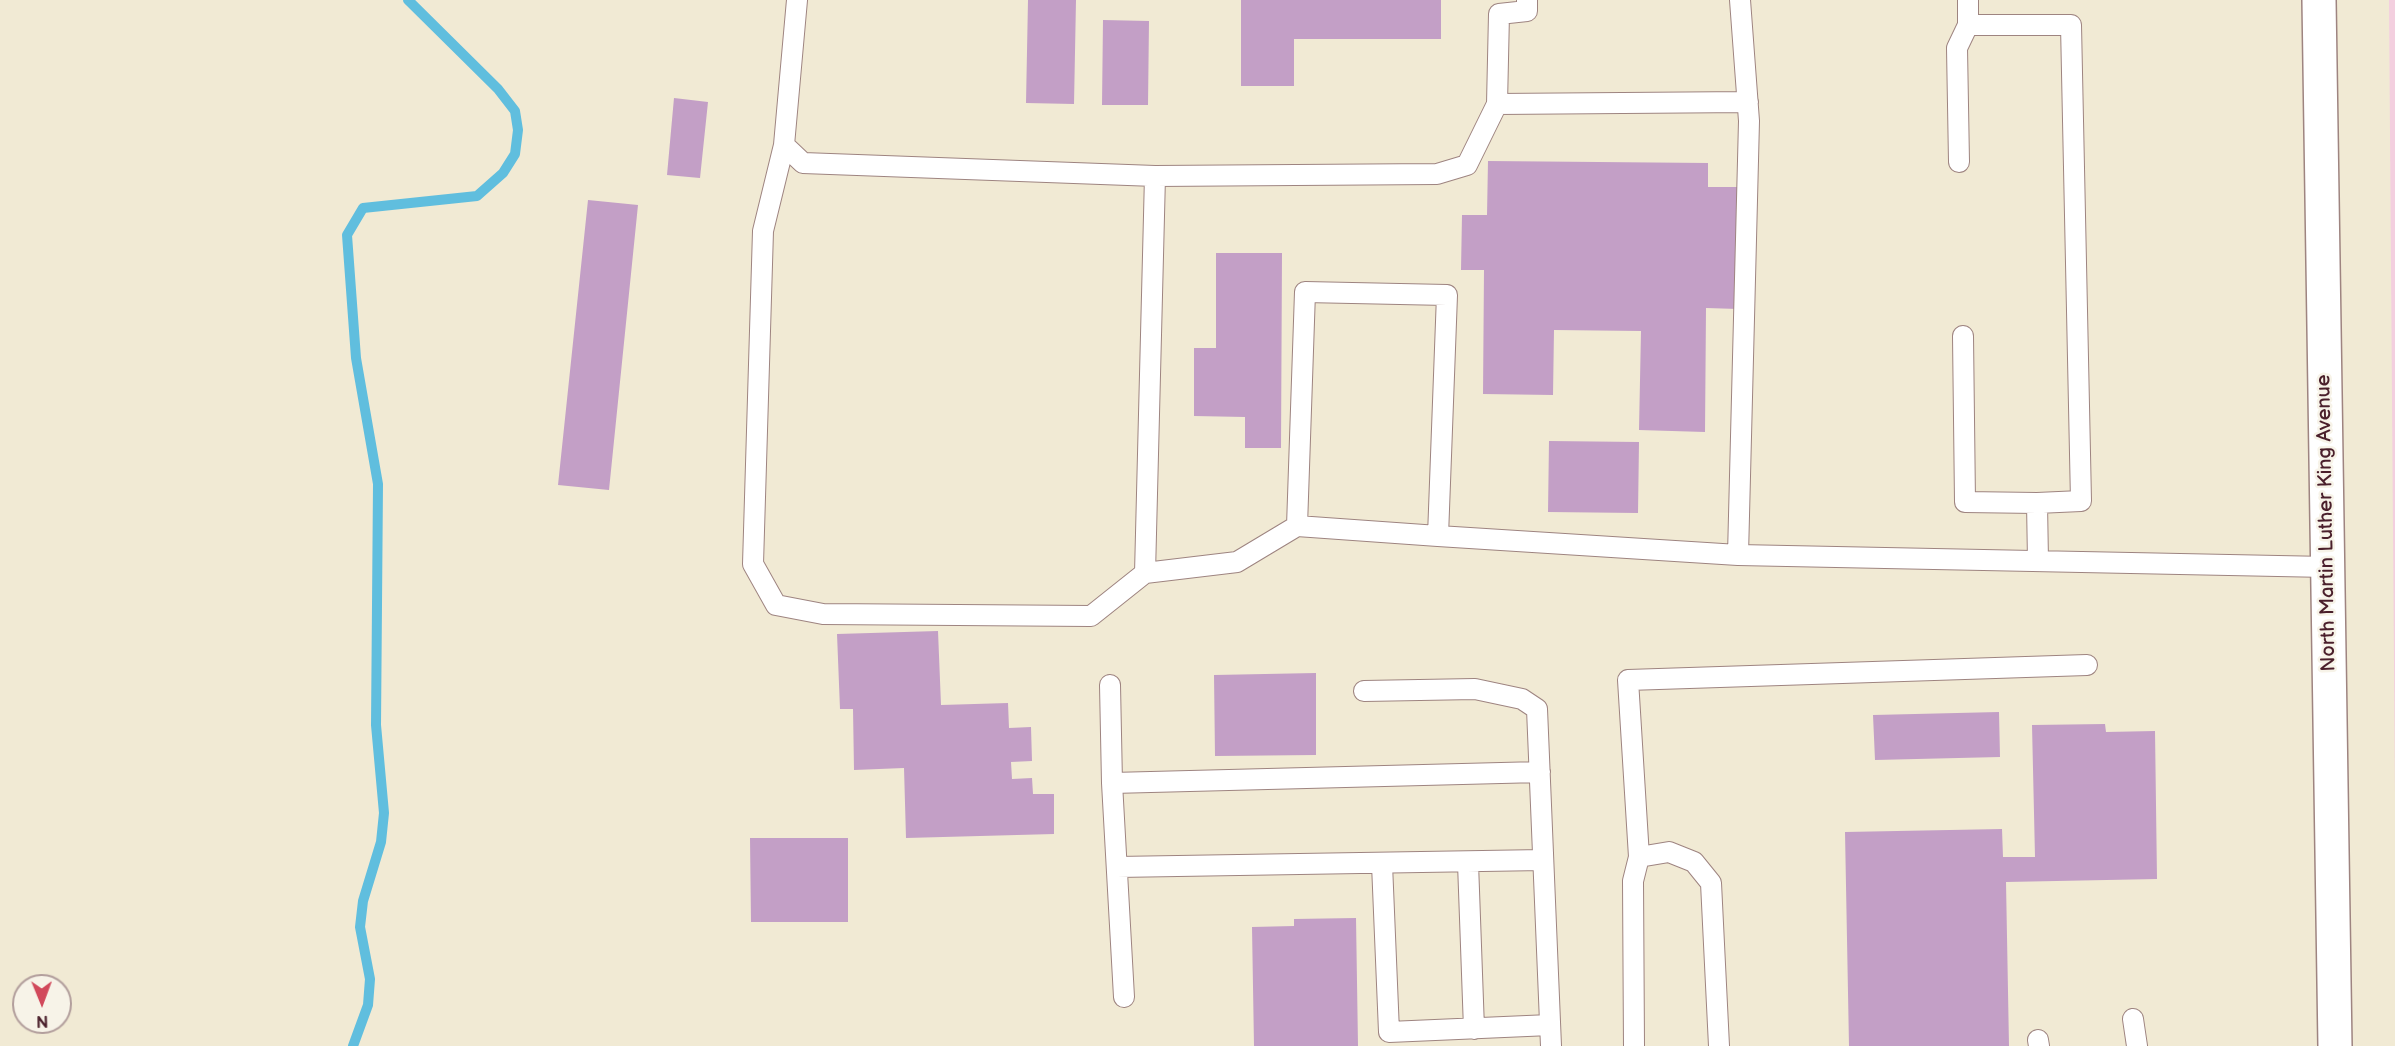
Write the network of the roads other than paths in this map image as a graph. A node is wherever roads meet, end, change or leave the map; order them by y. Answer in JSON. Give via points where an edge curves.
{"nodes":[{"id":1,"x":797,"y":0,"type":"edge"},
{"id":2,"x":1527,"y":0,"type":"edge"},
{"id":3,"x":1740,"y":0,"type":"edge"},
{"id":4,"x":1968,"y":0,"type":"edge"},
{"id":5,"x":2319,"y":0,"type":"edge"},
{"id":6,"x":1968,"y":25,"type":"junction"},
{"id":7,"x":1748,"y":102,"type":"junction"},
{"id":8,"x":1497,"y":104,"type":"junction"},
{"id":9,"x":784,"y":145,"type":"junction"},
{"id":10,"x":1959,"y":162,"type":"dead end"},
{"id":11,"x":1155,"y":176,"type":"junction"},
{"id":12,"x":1963,"y":336,"type":"dead end"},
{"id":13,"x":2037,"y":503,"type":"junction"},
{"id":14,"x":1297,"y":526,"type":"junction"},
{"id":15,"x":1438,"y":536,"type":"junction"},
{"id":16,"x":1738,"y":555,"type":"junction"},
{"id":17,"x":2038,"y":561,"type":"junction"},
{"id":18,"x":2327,"y":567,"type":"junction"},
{"id":19,"x":1144,"y":573,"type":"junction"},
{"id":20,"x":2087,"y":665,"type":"dead end"},
{"id":21,"x":1110,"y":685,"type":"dead end"},
{"id":22,"x":1364,"y":692,"type":"dead end"},
{"id":23,"x":1540,"y":772,"type":"junction"},
{"id":24,"x":1112,"y":783,"type":"junction"},
{"id":25,"x":1639,"y":856,"type":"junction"},
{"id":26,"x":1543,"y":860,"type":"junction"},
{"id":27,"x":1468,"y":863,"type":"junction"},
{"id":28,"x":1382,"y":864,"type":"junction"},
{"id":29,"x":1117,"y":867,"type":"junction"},
{"id":30,"x":1124,"y":997,"type":"dead end"},
{"id":31,"x":2133,"y":1019,"type":"dead end"},
{"id":32,"x":1550,"y":1025,"type":"junction"},
{"id":33,"x":1474,"y":1029,"type":"junction"},
{"id":34,"x":1551,"y":1046,"type":"edge"},
{"id":35,"x":1634,"y":1046,"type":"edge"},
{"id":36,"x":1719,"y":1046,"type":"edge"},
{"id":37,"x":2137,"y":1046,"type":"edge"},
{"id":38,"x":2335,"y":1046,"type":"edge"}],
"edges":[{"from":1,"to":9,"type":"lane"},
{"from":2,"to":8,"type":"lane","via":[[1527,11],[1499,14]]},
{"from":3,"to":7,"type":"lane"},
{"from":4,"to":6,"type":"lane"},
{"from":5,"to":18,"type":"main road","name":"North Martin Luther King Avenue"},
{"from":6,"to":10,"type":"lane","via":[[1957,48]]},
{"from":6,"to":13,"type":"lane","via":[[2071,25],[2081,501]]},
{"from":7,"to":8,"type":"lane"},
{"from":7,"to":16,"type":"lane"},
{"from":8,"to":11,"type":"lane","via":[[1467,165],[1437,174]]},
{"from":9,"to":11,"type":"lane","via":[[803,163]]},
{"from":9,"to":19,"type":"lane","via":[[762,231],[753,564],[776,605],[823,614],[1091,616]]},
{"from":11,"to":19,"type":"lane"},
{"from":12,"to":13,"type":"lane","via":[[1965,502]]},
{"from":13,"to":17,"type":"lane"},
{"from":14,"to":15,"type":"lane"},
{"from":14,"to":15,"type":"lane","via":[[1305,292],[1446,295]]},
{"from":14,"to":19,"type":"lane","via":[[1237,562]]},
{"from":15,"to":16,"type":"lane"},
{"from":16,"to":17,"type":"lane"},
{"from":17,"to":18,"type":"lane"},
{"from":18,"to":38,"type":"main road","name":"North Martin Luther King Avenue"},
{"from":20,"to":25,"type":"lane","via":[[1628,680]]},
{"from":21,"to":24,"type":"lane"},
{"from":22,"to":23,"type":"lane","via":[[1475,689],[1522,699],[1537,709]]},
{"from":23,"to":24,"type":"lane"},
{"from":23,"to":26,"type":"lane"},
{"from":24,"to":29,"type":"lane"},
{"from":25,"to":35,"type":"lane","via":[[1633,881]]},
{"from":25,"to":36,"type":"lane","via":[[1669,852],[1694,862],[1711,883]]},
{"from":26,"to":27,"type":"lane"},
{"from":26,"to":32,"type":"lane"},
{"from":27,"to":28,"type":"lane"},
{"from":27,"to":33,"type":"lane"},
{"from":28,"to":29,"type":"lane"},
{"from":28,"to":33,"type":"lane","via":[[1389,1032]]},
{"from":29,"to":30,"type":"lane"},
{"from":31,"to":37,"type":"lane"},
{"from":32,"to":33,"type":"lane"},
{"from":32,"to":34,"type":"lane"}]}
